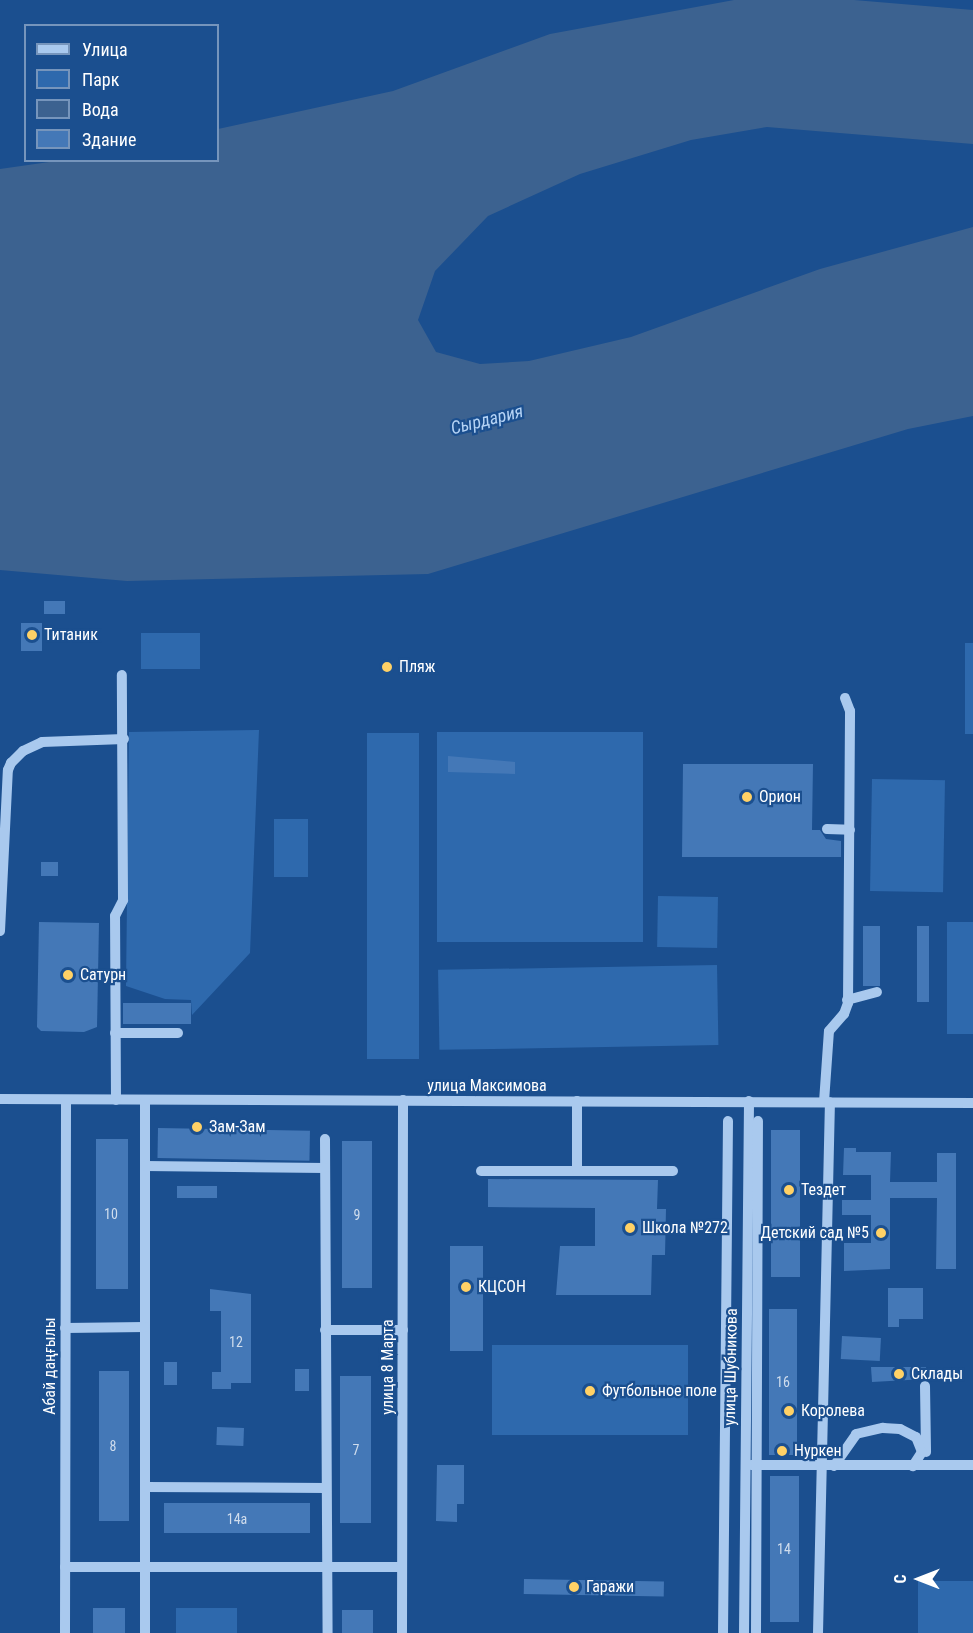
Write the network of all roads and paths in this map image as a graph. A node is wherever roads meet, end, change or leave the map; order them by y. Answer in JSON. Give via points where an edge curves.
{"nodes":[{"id":1,"x":122,"y":675,"type":"dead end"},
{"id":2,"x":845,"y":698,"type":"dead end"},
{"id":3,"x":124,"y":739,"type":"junction"},
{"id":4,"x":827,"y":829,"type":"dead end"},
{"id":5,"x":850,"y":830,"type":"junction"},
{"id":6,"x":0,"y":931,"type":"edge"},
{"id":7,"x":877,"y":992,"type":"dead end"},
{"id":8,"x":847,"y":1000,"type":"junction"},
{"id":9,"x":116,"y":1033,"type":"junction"},
{"id":10,"x":178,"y":1033,"type":"dead end"},
{"id":11,"x":0,"y":1100,"type":"edge"},
{"id":12,"x":66,"y":1100,"type":"junction"},
{"id":13,"x":116,"y":1100,"type":"junction"},
{"id":14,"x":145,"y":1100,"type":"junction"},
{"id":15,"x":403,"y":1100,"type":"junction"},
{"id":16,"x":577,"y":1101,"type":"junction"},
{"id":17,"x":749,"y":1101,"type":"junction"},
{"id":18,"x":827,"y":1102,"type":"junction"},
{"id":19,"x":973,"y":1103,"type":"edge"},
{"id":20,"x":728,"y":1121,"type":"dead end"},
{"id":21,"x":758,"y":1121,"type":"dead end"},
{"id":22,"x":325,"y":1139,"type":"dead end"},
{"id":23,"x":145,"y":1166,"type":"junction"},
{"id":24,"x":325,"y":1168,"type":"junction"},
{"id":25,"x":481,"y":1171,"type":"dead end"},
{"id":26,"x":577,"y":1171,"type":"junction"},
{"id":27,"x":673,"y":1171,"type":"dead end"},
{"id":28,"x":145,"y":1327,"type":"junction"},
{"id":29,"x":65,"y":1328,"type":"junction"},
{"id":30,"x":325,"y":1330,"type":"junction"},
{"id":31,"x":403,"y":1330,"type":"junction"},
{"id":32,"x":925,"y":1386,"type":"dead end"},
{"id":33,"x":750,"y":1465,"type":"junction"},
{"id":34,"x":973,"y":1465,"type":"edge"},
{"id":35,"x":819,"y":1466,"type":"junction"},
{"id":36,"x":834,"y":1466,"type":"junction"},
{"id":37,"x":913,"y":1466,"type":"junction"},
{"id":38,"x":929,"y":1466,"type":"junction"},
{"id":39,"x":145,"y":1487,"type":"junction"},
{"id":40,"x":326,"y":1488,"type":"junction"},
{"id":41,"x":65,"y":1567,"type":"junction"},
{"id":42,"x":145,"y":1567,"type":"junction"},
{"id":43,"x":326,"y":1567,"type":"junction"},
{"id":44,"x":402,"y":1567,"type":"junction"},
{"id":45,"x":65,"y":1633,"type":"edge"},
{"id":46,"x":145,"y":1633,"type":"edge"},
{"id":47,"x":328,"y":1633,"type":"edge"},
{"id":48,"x":402,"y":1633,"type":"edge"},
{"id":49,"x":723,"y":1633,"type":"edge"},
{"id":50,"x":744,"y":1633,"type":"edge"},
{"id":51,"x":756,"y":1633,"type":"edge"},
{"id":52,"x":818,"y":1633,"type":"edge"}],
"edges":[{"from":1,"to":3,"type":"street"},
{"from":2,"to":5,"type":"street","via":[[850,711]]},
{"from":3,"to":6,"type":"street","via":[[42,742],[23,751],[11,763]]},
{"from":3,"to":9,"type":"street","via":[[123,900],[115,916]]},
{"from":4,"to":5,"type":"street"},
{"from":5,"to":8,"type":"street"},
{"from":7,"to":8,"type":"street"},
{"from":8,"to":18,"type":"street","via":[[844,1014],[830,1031]]},
{"from":9,"to":10,"type":"street"},
{"from":9,"to":13,"type":"street"},
{"from":11,"to":12,"type":"street","name":"улица Максимова"},
{"from":12,"to":13,"type":"street","name":"улица Максимова"},
{"from":12,"to":29,"type":"street","name":"Абай даңғылы"},
{"from":13,"to":14,"type":"street","name":"улица Максимова"},
{"from":14,"to":15,"type":"street","name":"улица Максимова"},
{"from":14,"to":23,"type":"street"},
{"from":15,"to":16,"type":"street","name":"улица Максимова"},
{"from":15,"to":31,"type":"street","name":"улица 8 Марта"},
{"from":16,"to":17,"type":"street","name":"улица Максимова"},
{"from":16,"to":26,"type":"street"},
{"from":17,"to":18,"type":"street","name":"улица Максимова"},
{"from":17,"to":33,"type":"street","name":"улица Шубникова"},
{"from":18,"to":19,"type":"street","name":"улица Максимова"},
{"from":18,"to":35,"type":"street"},
{"from":20,"to":49,"type":"street"},
{"from":21,"to":33,"type":"street"},
{"from":22,"to":24,"type":"street"},
{"from":23,"to":24,"type":"street"},
{"from":23,"to":28,"type":"street"},
{"from":24,"to":30,"type":"street"},
{"from":25,"to":26,"type":"street"},
{"from":26,"to":27,"type":"street"},
{"from":28,"to":29,"type":"street"},
{"from":28,"to":39,"type":"street"},
{"from":29,"to":41,"type":"street","name":"Абай даңғылы"},
{"from":30,"to":31,"type":"street"},
{"from":30,"to":40,"type":"street"},
{"from":31,"to":44,"type":"street","name":"улица 8 Марта"},
{"from":32,"to":38,"type":"street"},
{"from":33,"to":35,"type":"street"},
{"from":33,"to":50,"type":"street","name":"улица Шубникова"},
{"from":33,"to":51,"type":"street"},
{"from":34,"to":38,"type":"street"},
{"from":35,"to":36,"type":"street"},
{"from":35,"to":52,"type":"street"},
{"from":36,"to":37,"type":"street"},
{"from":36,"to":37,"type":"street","via":[[856,1434],[883,1428],[916,1437],[922,1452]]},
{"from":37,"to":38,"type":"street"},
{"from":39,"to":40,"type":"street"},
{"from":39,"to":42,"type":"street"},
{"from":40,"to":43,"type":"street"},
{"from":41,"to":42,"type":"street"},
{"from":41,"to":45,"type":"street","name":"Абай даңғылы"},
{"from":42,"to":43,"type":"street"},
{"from":42,"to":46,"type":"street"},
{"from":43,"to":44,"type":"street"},
{"from":43,"to":47,"type":"street"},
{"from":44,"to":48,"type":"street","name":"улица 8 Марта"}]}
